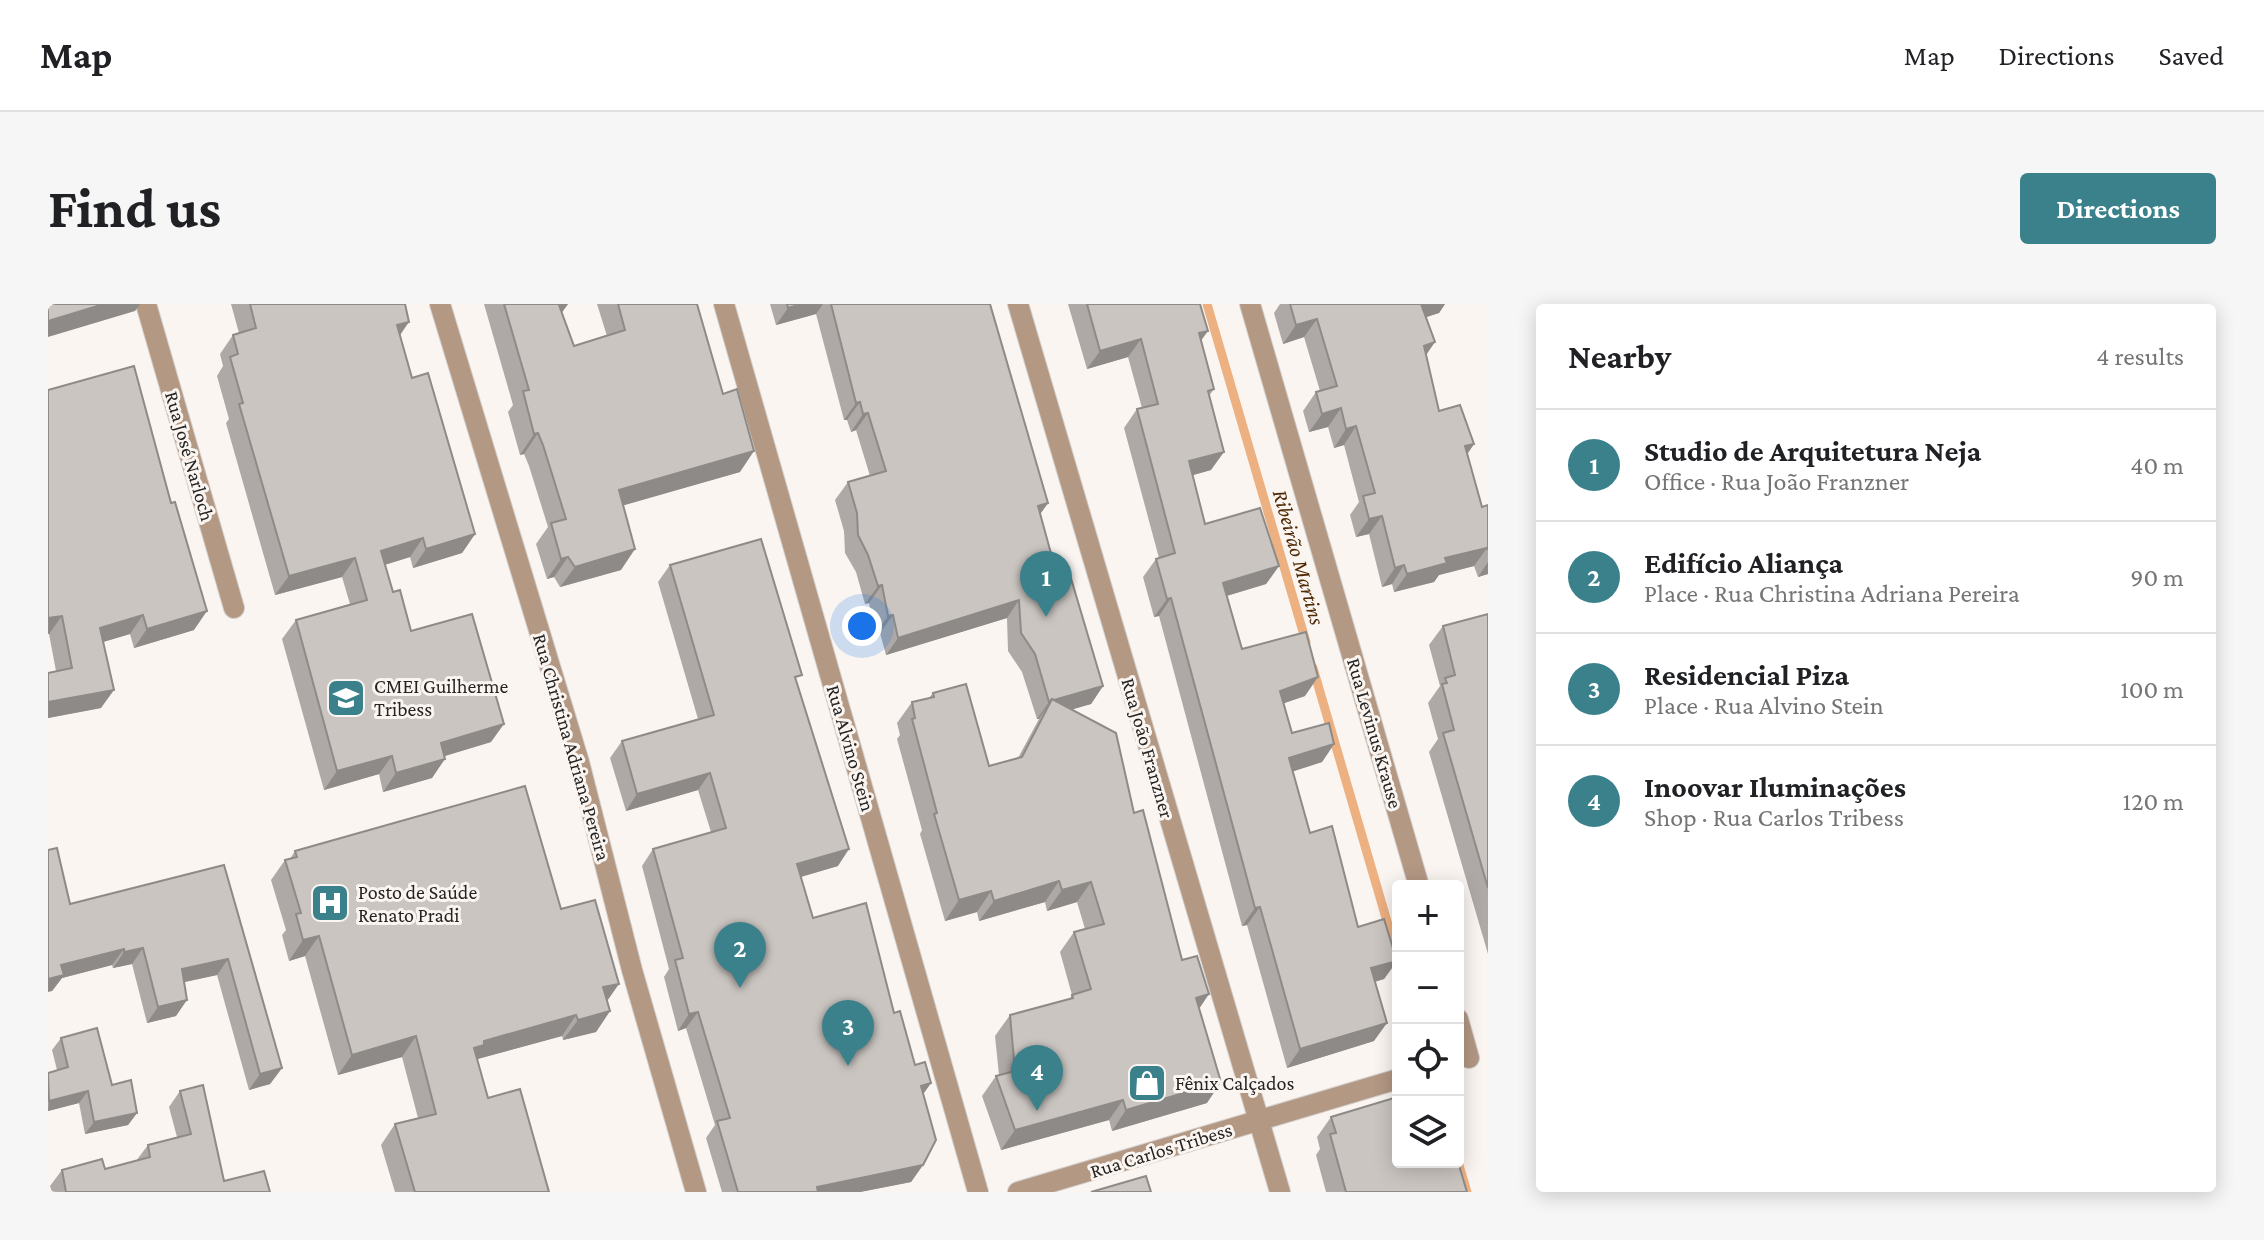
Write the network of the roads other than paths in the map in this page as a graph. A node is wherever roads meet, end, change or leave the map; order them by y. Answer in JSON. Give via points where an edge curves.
{"nodes":[{"id":1,"x":146,"y":304,"type":"edge"},
{"id":2,"x":440,"y":304,"type":"edge"},
{"id":3,"x":724,"y":304,"type":"edge"},
{"id":4,"x":1018,"y":304,"type":"edge"},
{"id":5,"x":1250,"y":304,"type":"edge"},
{"id":6,"x":234,"y":608,"type":"dead end"},
{"id":7,"x":1417,"y":880,"type":"edge"},
{"id":8,"x":1460,"y":1024,"type":"edge"},
{"id":9,"x":1472,"y":1057,"type":"edge"},
{"id":10,"x":1392,"y":1081,"type":"edge"},
{"id":11,"x":1257,"y":1121,"type":"junction"},
{"id":12,"x":696,"y":1192,"type":"edge"},
{"id":13,"x":978,"y":1192,"type":"edge"},
{"id":14,"x":1018,"y":1192,"type":"edge"},
{"id":15,"x":1280,"y":1192,"type":"edge"}],
"edges":[{"from":1,"to":6,"type":"street","name":"Rua José Narloch"},
{"from":2,"to":12,"type":"street","name":"Rua Christina Adriana Pereira","via":[[579,762]]},
{"from":3,"to":13,"type":"street","name":"Rua Alvino Stein"},
{"from":4,"to":11,"type":"street","name":"Rua João Franzner"},
{"from":5,"to":7,"type":"street","name":"Rua Levinus Krause"},
{"from":8,"to":9,"type":"street"},
{"from":10,"to":11,"type":"street","name":"Rua Carlos Tribess"},
{"from":11,"to":14,"type":"street","name":"Rua Carlos Tribess"},
{"from":11,"to":15,"type":"street","name":"Rua João Franzner"}]}
